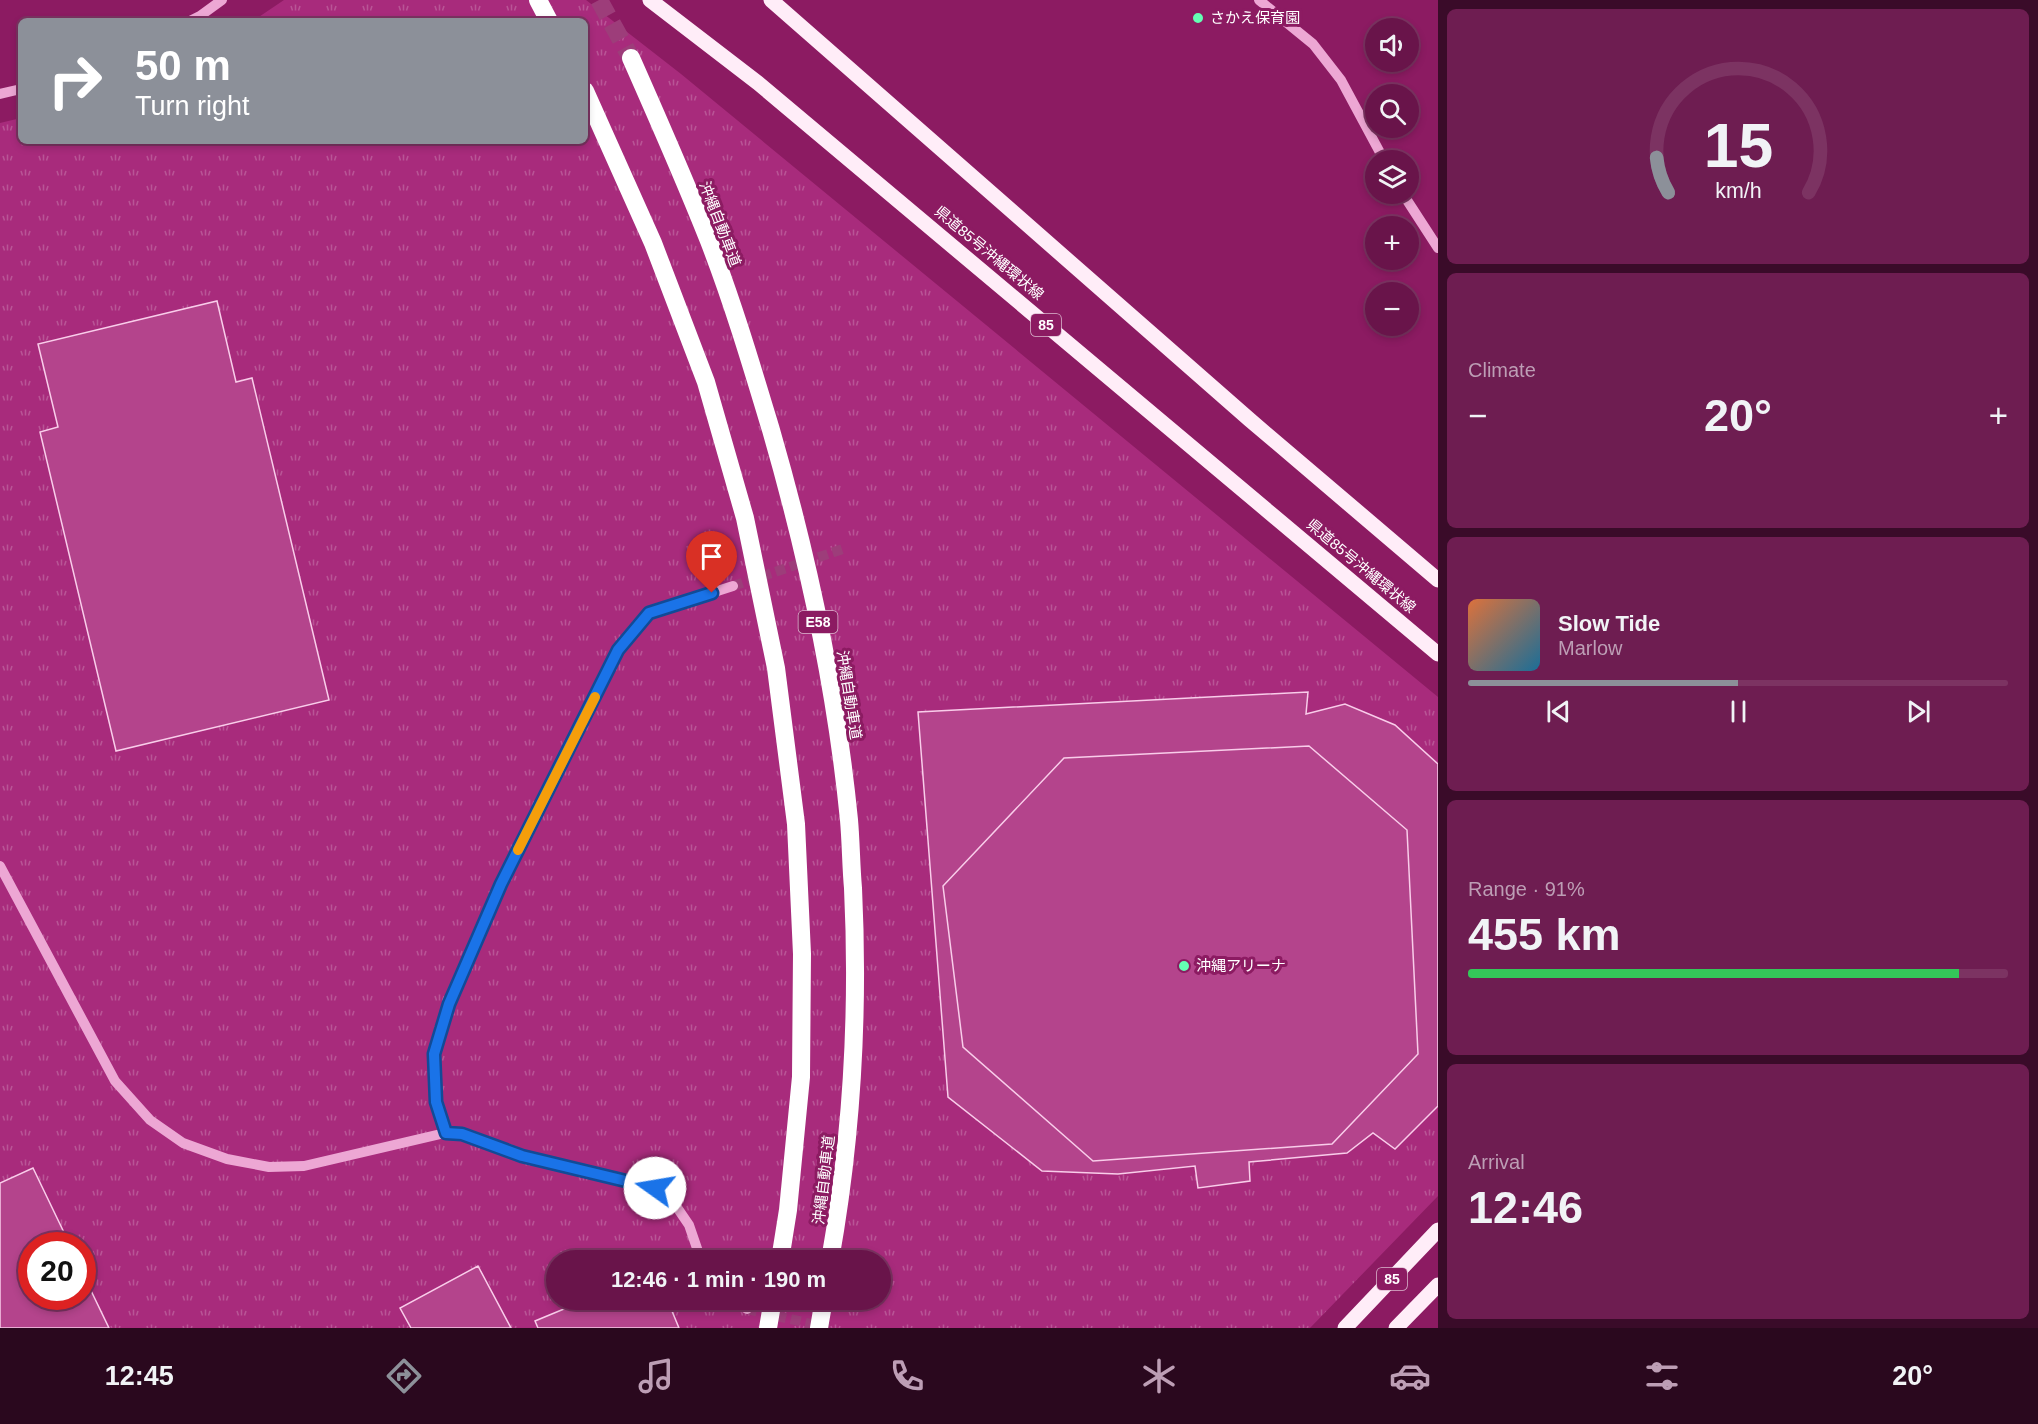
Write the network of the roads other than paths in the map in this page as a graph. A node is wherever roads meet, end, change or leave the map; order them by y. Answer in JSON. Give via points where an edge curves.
{"nodes":[{"id":1,"x":222,"y":0,"type":"edge"},
{"id":2,"x":538,"y":0,"type":"edge"},
{"id":3,"x":650,"y":0,"type":"edge"},
{"id":4,"x":771,"y":0,"type":"edge"},
{"id":5,"x":1259,"y":0,"type":"edge"},
{"id":6,"x":196,"y":18,"type":"edge"},
{"id":7,"x":547,"y":18,"type":"edge"},
{"id":8,"x":631,"y":58,"type":"tunnel mouth"},
{"id":9,"x":18,"y":90,"type":"edge"},
{"id":10,"x":0,"y":94,"type":"edge"},
{"id":11,"x":588,"y":98,"type":"edge"},
{"id":12,"x":1379,"y":150,"type":"edge"},
{"id":13,"x":1409,"y":204,"type":"edge"},
{"id":14,"x":1438,"y":248,"type":"edge"},
{"id":15,"x":1438,"y":580,"type":"edge"},
{"id":16,"x":733,"y":586,"type":"tunnel mouth"},
{"id":17,"x":1438,"y":654,"type":"edge"},
{"id":18,"x":0,"y":866,"type":"edge"},
{"id":19,"x":446,"y":1133,"type":"junction"},
{"id":20,"x":1438,"y":1230,"type":"edge"},
{"id":21,"x":698,"y":1250,"type":"edge"},
{"id":22,"x":782,"y":1250,"type":"edge"},
{"id":23,"x":833,"y":1250,"type":"edge"},
{"id":24,"x":1438,"y":1285,"type":"edge"},
{"id":25,"x":771,"y":1310,"type":"edge"},
{"id":26,"x":822,"y":1310,"type":"edge"},
{"id":27,"x":768,"y":1328,"type":"edge"},
{"id":28,"x":819,"y":1328,"type":"edge"},
{"id":29,"x":1345,"y":1328,"type":"edge"},
{"id":30,"x":1396,"y":1328,"type":"edge"}],
"edges":[{"from":1,"to":6,"type":"street"},
{"from":2,"to":7,"type":"highway"},
{"from":3,"to":17,"type":"main road","name":"県道85号沖縄環状線","number":"85","via":[[758,83]]},
{"from":4,"to":15,"type":"main road"},
{"from":5,"to":12,"type":"street","via":[[1313,44],[1341,80]]},
{"from":8,"to":23,"type":"highway","name":"沖縄自動車道","number":"E58","via":[[710,244],[753,369],[793,505],[827,661],[849,821],[856,954],[853,1078]]},
{"from":9,"to":10,"type":"street"},
{"from":11,"to":22,"type":"highway","via":[[654,243],[706,382],[745,518],[776,668],[796,824],[802,954],[801,1077]]},
{"from":13,"to":14,"type":"street"},
{"from":16,"to":19,"type":"street","via":[[649,613],[618,650],[501,884],[449,1004],[434,1054],[436,1102]]},
{"from":18,"to":19,"type":"street","via":[[115,1081],[150,1120],[183,1143],[227,1159],[269,1167],[304,1166]]},
{"from":19,"to":21,"type":"street","via":[[462,1134],[522,1156],[655,1188],[674,1203],[689,1225]]},
{"from":20,"to":29,"type":"main road","number":"85"},
{"from":24,"to":30,"type":"main road","number":"85"},
{"from":25,"to":27,"type":"highway","bridge":true},
{"from":26,"to":28,"type":"highway","bridge":true}]}
